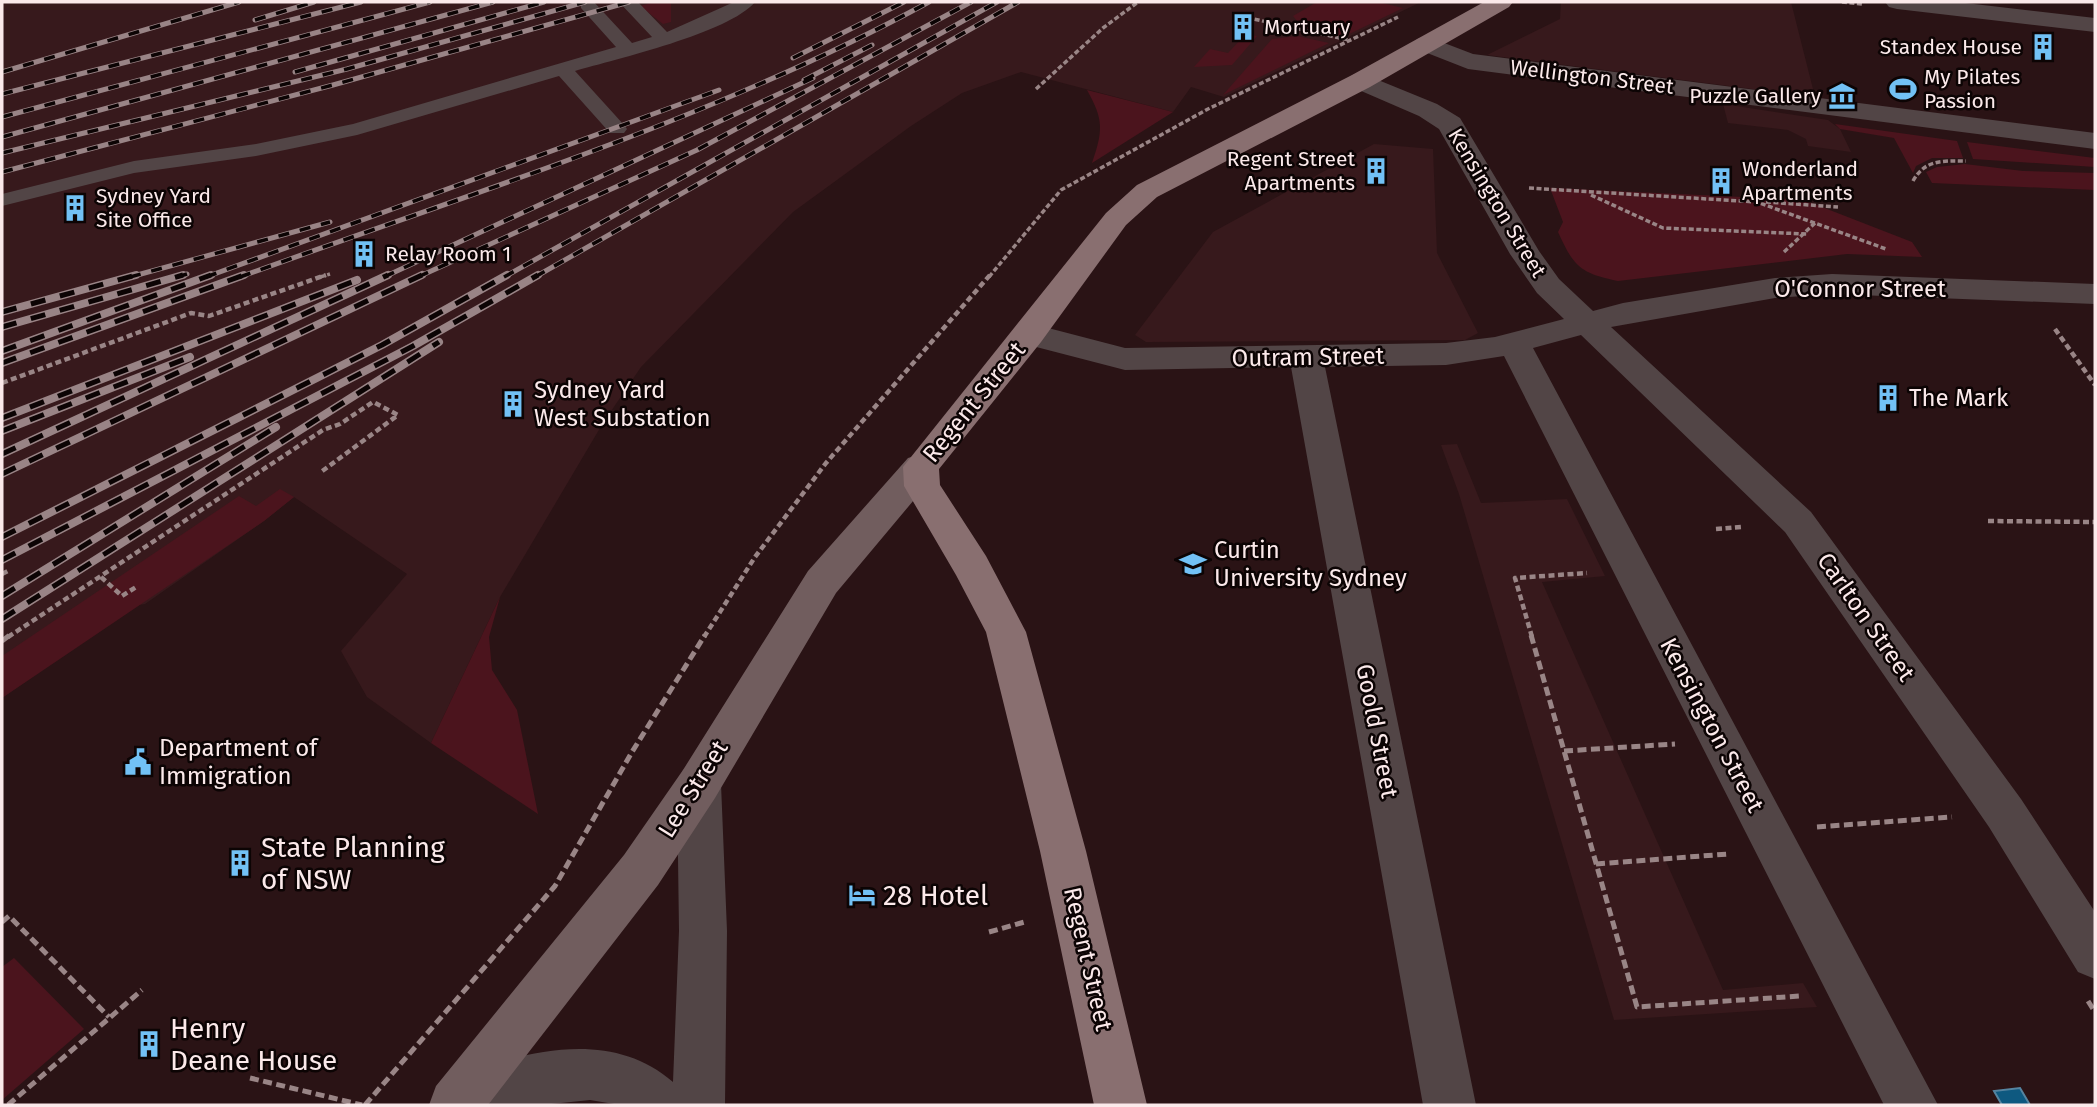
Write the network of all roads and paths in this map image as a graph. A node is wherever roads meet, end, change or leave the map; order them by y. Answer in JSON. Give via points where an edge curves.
{"nodes":[{"id":1,"x":628,"y":2,"type":"edge"},
{"id":2,"x":746,"y":2,"type":"edge"},
{"id":3,"x":1138,"y":2,"type":"edge"},
{"id":4,"x":1501,"y":2,"type":"edge"},
{"id":5,"x":1897,"y":2,"type":"edge"},
{"id":6,"x":586,"y":4,"type":"dead end"},
{"id":7,"x":1240,"y":16,"type":"dead end"},
{"id":8,"x":2095,"y":25,"type":"edge"},
{"id":9,"x":664,"y":39,"type":"junction"},
{"id":10,"x":1350,"y":40,"type":"dead end"},
{"id":11,"x":1426,"y":44,"type":"junction"},
{"id":12,"x":629,"y":50,"type":"junction"},
{"id":13,"x":564,"y":70,"type":"junction"},
{"id":14,"x":1361,"y":81,"type":"junction"},
{"id":15,"x":1036,"y":89,"type":"dead end"},
{"id":16,"x":617,"y":129,"type":"dead end"},
{"id":17,"x":2095,"y":141,"type":"edge"},
{"id":18,"x":1969,"y":161,"type":"dead end"},
{"id":19,"x":1913,"y":181,"type":"dead end"},
{"id":20,"x":1529,"y":188,"type":"dead end"},
{"id":21,"x":1588,"y":194,"type":"junction"},
{"id":22,"x":2,"y":200,"type":"edge"},
{"id":23,"x":1757,"y":202,"type":"junction"},
{"id":24,"x":1838,"y":207,"type":"dead end"},
{"id":25,"x":1816,"y":222,"type":"junction"},
{"id":26,"x":1807,"y":234,"type":"junction"},
{"id":27,"x":1887,"y":249,"type":"dead end"},
{"id":28,"x":1775,"y":260,"type":"dead end"},
{"id":29,"x":330,"y":274,"type":"dead end"},
{"id":30,"x":2095,"y":294,"type":"edge"},
{"id":31,"x":1585,"y":322,"type":"junction"},
{"id":32,"x":2052,"y":324,"type":"dead end"},
{"id":33,"x":1029,"y":334,"type":"junction"},
{"id":34,"x":1514,"y":344,"type":"junction"},
{"id":35,"x":1306,"y":357,"type":"junction"},
{"id":36,"x":2,"y":383,"type":"edge"},
{"id":37,"x":2095,"y":385,"type":"edge"},
{"id":38,"x":870,"y":414,"type":"dead end"},
{"id":39,"x":921,"y":467,"type":"junction"},
{"id":40,"x":321,"y":472,"type":"dead end"},
{"id":41,"x":1988,"y":521,"type":"dead end"},
{"id":42,"x":2095,"y":522,"type":"edge"},
{"id":43,"x":1630,"y":569,"type":"junction"},
{"id":44,"x":10,"y":570,"type":"dead end"},
{"id":45,"x":2,"y":575,"type":"edge"},
{"id":46,"x":101,"y":576,"type":"junction"},
{"id":47,"x":136,"y":587,"type":"dead end"},
{"id":48,"x":2,"y":641,"type":"edge"},
{"id":49,"x":1685,"y":744,"type":"dead end"},
{"id":50,"x":1564,"y":751,"type":"junction"},
{"id":51,"x":699,"y":784,"type":"junction"},
{"id":52,"x":1957,"y":816,"type":"dead end"},
{"id":53,"x":1774,"y":841,"type":"junction"},
{"id":54,"x":1596,"y":864,"type":"junction"},
{"id":55,"x":2,"y":922,"type":"edge"},
{"id":56,"x":2095,"y":955,"type":"edge"},
{"id":57,"x":142,"y":990,"type":"dead end"},
{"id":58,"x":1853,"y":992,"type":"junction"},
{"id":59,"x":109,"y":1017,"type":"junction"},
{"id":60,"x":250,"y":1078,"type":"dead end"},
{"id":61,"x":456,"y":1104,"type":"edge"},
{"id":62,"x":8,"y":1105,"type":"edge"},
{"id":63,"x":364,"y":1105,"type":"edge"},
{"id":64,"x":659,"y":1105,"type":"edge"},
{"id":65,"x":699,"y":1105,"type":"edge"},
{"id":66,"x":1120,"y":1105,"type":"edge"},
{"id":67,"x":1450,"y":1105,"type":"edge"},
{"id":68,"x":1912,"y":1105,"type":"edge"}],
"edges":[{"from":1,"to":9,"type":"lane"},
{"from":2,"to":9,"type":"lane"},
{"from":3,"to":15,"type":"path"},
{"from":4,"to":11,"type":"main road","name":"Regent Street"},
{"from":5,"to":8,"type":"street"},
{"from":6,"to":12,"type":"lane"},
{"from":7,"to":10,"type":"path"},
{"from":9,"to":12,"type":"lane"},
{"from":11,"to":14,"type":"main road","name":"Regent Street"},
{"from":11,"to":17,"type":"street","name":"Wellington Street","via":[[1468,61]]},
{"from":12,"to":13,"type":"lane"},
{"from":13,"to":16,"type":"lane"},
{"from":13,"to":22,"type":"lane","via":[[357,130],[134,167]]},
{"from":14,"to":31,"type":"street","name":"Kensington Street","via":[[1450,124],[1536,272]]},
{"from":14,"to":33,"type":"main road","name":"Regent Street","via":[[1147,191],[1116,219]]},
{"from":18,"to":19,"type":"path","via":[[1937,161],[1920,168]]},
{"from":20,"to":21,"type":"path"},
{"from":21,"to":23,"type":"path"},
{"from":21,"to":26,"type":"path","via":[[1663,228]]},
{"from":23,"to":24,"type":"path"},
{"from":23,"to":25,"type":"path"},
{"from":25,"to":26,"type":"path"},
{"from":25,"to":27,"type":"path"},
{"from":26,"to":28,"type":"path"},
{"from":29,"to":36,"type":"path","via":[[209,316],[191,313]]},
{"from":30,"to":31,"type":"street","name":"O'Connor Street","via":[[1803,285],[1670,304]]},
{"from":31,"to":34,"type":"street","name":"Outram Street"},
{"from":31,"to":56,"type":"street","name":"Carlton Street","via":[[1798,522],[2005,813]]},
{"from":32,"to":37,"type":"path"},
{"from":33,"to":35,"type":"street","name":"Outram Street","via":[[1125,359]]},
{"from":33,"to":39,"type":"main road","name":"Regent Street"},
{"from":34,"to":35,"type":"street","name":"Outram Street","via":[[1470,353]]},
{"from":34,"to":43,"type":"street","name":"Kensington Street"},
{"from":35,"to":67,"type":"street","name":"Goold Street"},
{"from":38,"to":63,"type":"path","via":[[826,463],[755,557],[632,752],[555,886]]},
{"from":39,"to":51,"type":"main road","name":"Lee Street","via":[[822,582]]},
{"from":39,"to":66,"type":"main road","name":"Regent Street","via":[[922,486],[1006,632],[1063,850]]},
{"from":40,"to":46,"type":"path","via":[[398,415],[373,402]]},
{"from":41,"to":42,"type":"path"},
{"from":43,"to":50,"type":"path","via":[[1515,578]]},
{"from":43,"to":53,"type":"street","name":"Kensington Street"},
{"from":44,"to":45,"type":"path"},
{"from":46,"to":47,"type":"path","via":[[122,596]]},
{"from":46,"to":48,"type":"path"},
{"from":49,"to":50,"type":"path"},
{"from":50,"to":54,"type":"path"},
{"from":51,"to":61,"type":"main road","name":"Lee Street","via":[[601,923]]},
{"from":51,"to":65,"type":"street","via":[[703,931]]},
{"from":52,"to":53,"type":"path"},
{"from":53,"to":54,"type":"path"},
{"from":53,"to":58,"type":"street","name":"Kensington Street"},
{"from":54,"to":58,"type":"path","via":[[1637,1007]]},
{"from":55,"to":59,"type":"path","via":[[9,916]]},
{"from":57,"to":59,"type":"path"},
{"from":58,"to":68,"type":"street","name":"Kensington Street"},
{"from":59,"to":62,"type":"path"},
{"from":60,"to":63,"type":"path"},
{"from":61,"to":64,"type":"street","via":[[562,1076],[592,1074],[621,1077],[640,1086]]}]}
